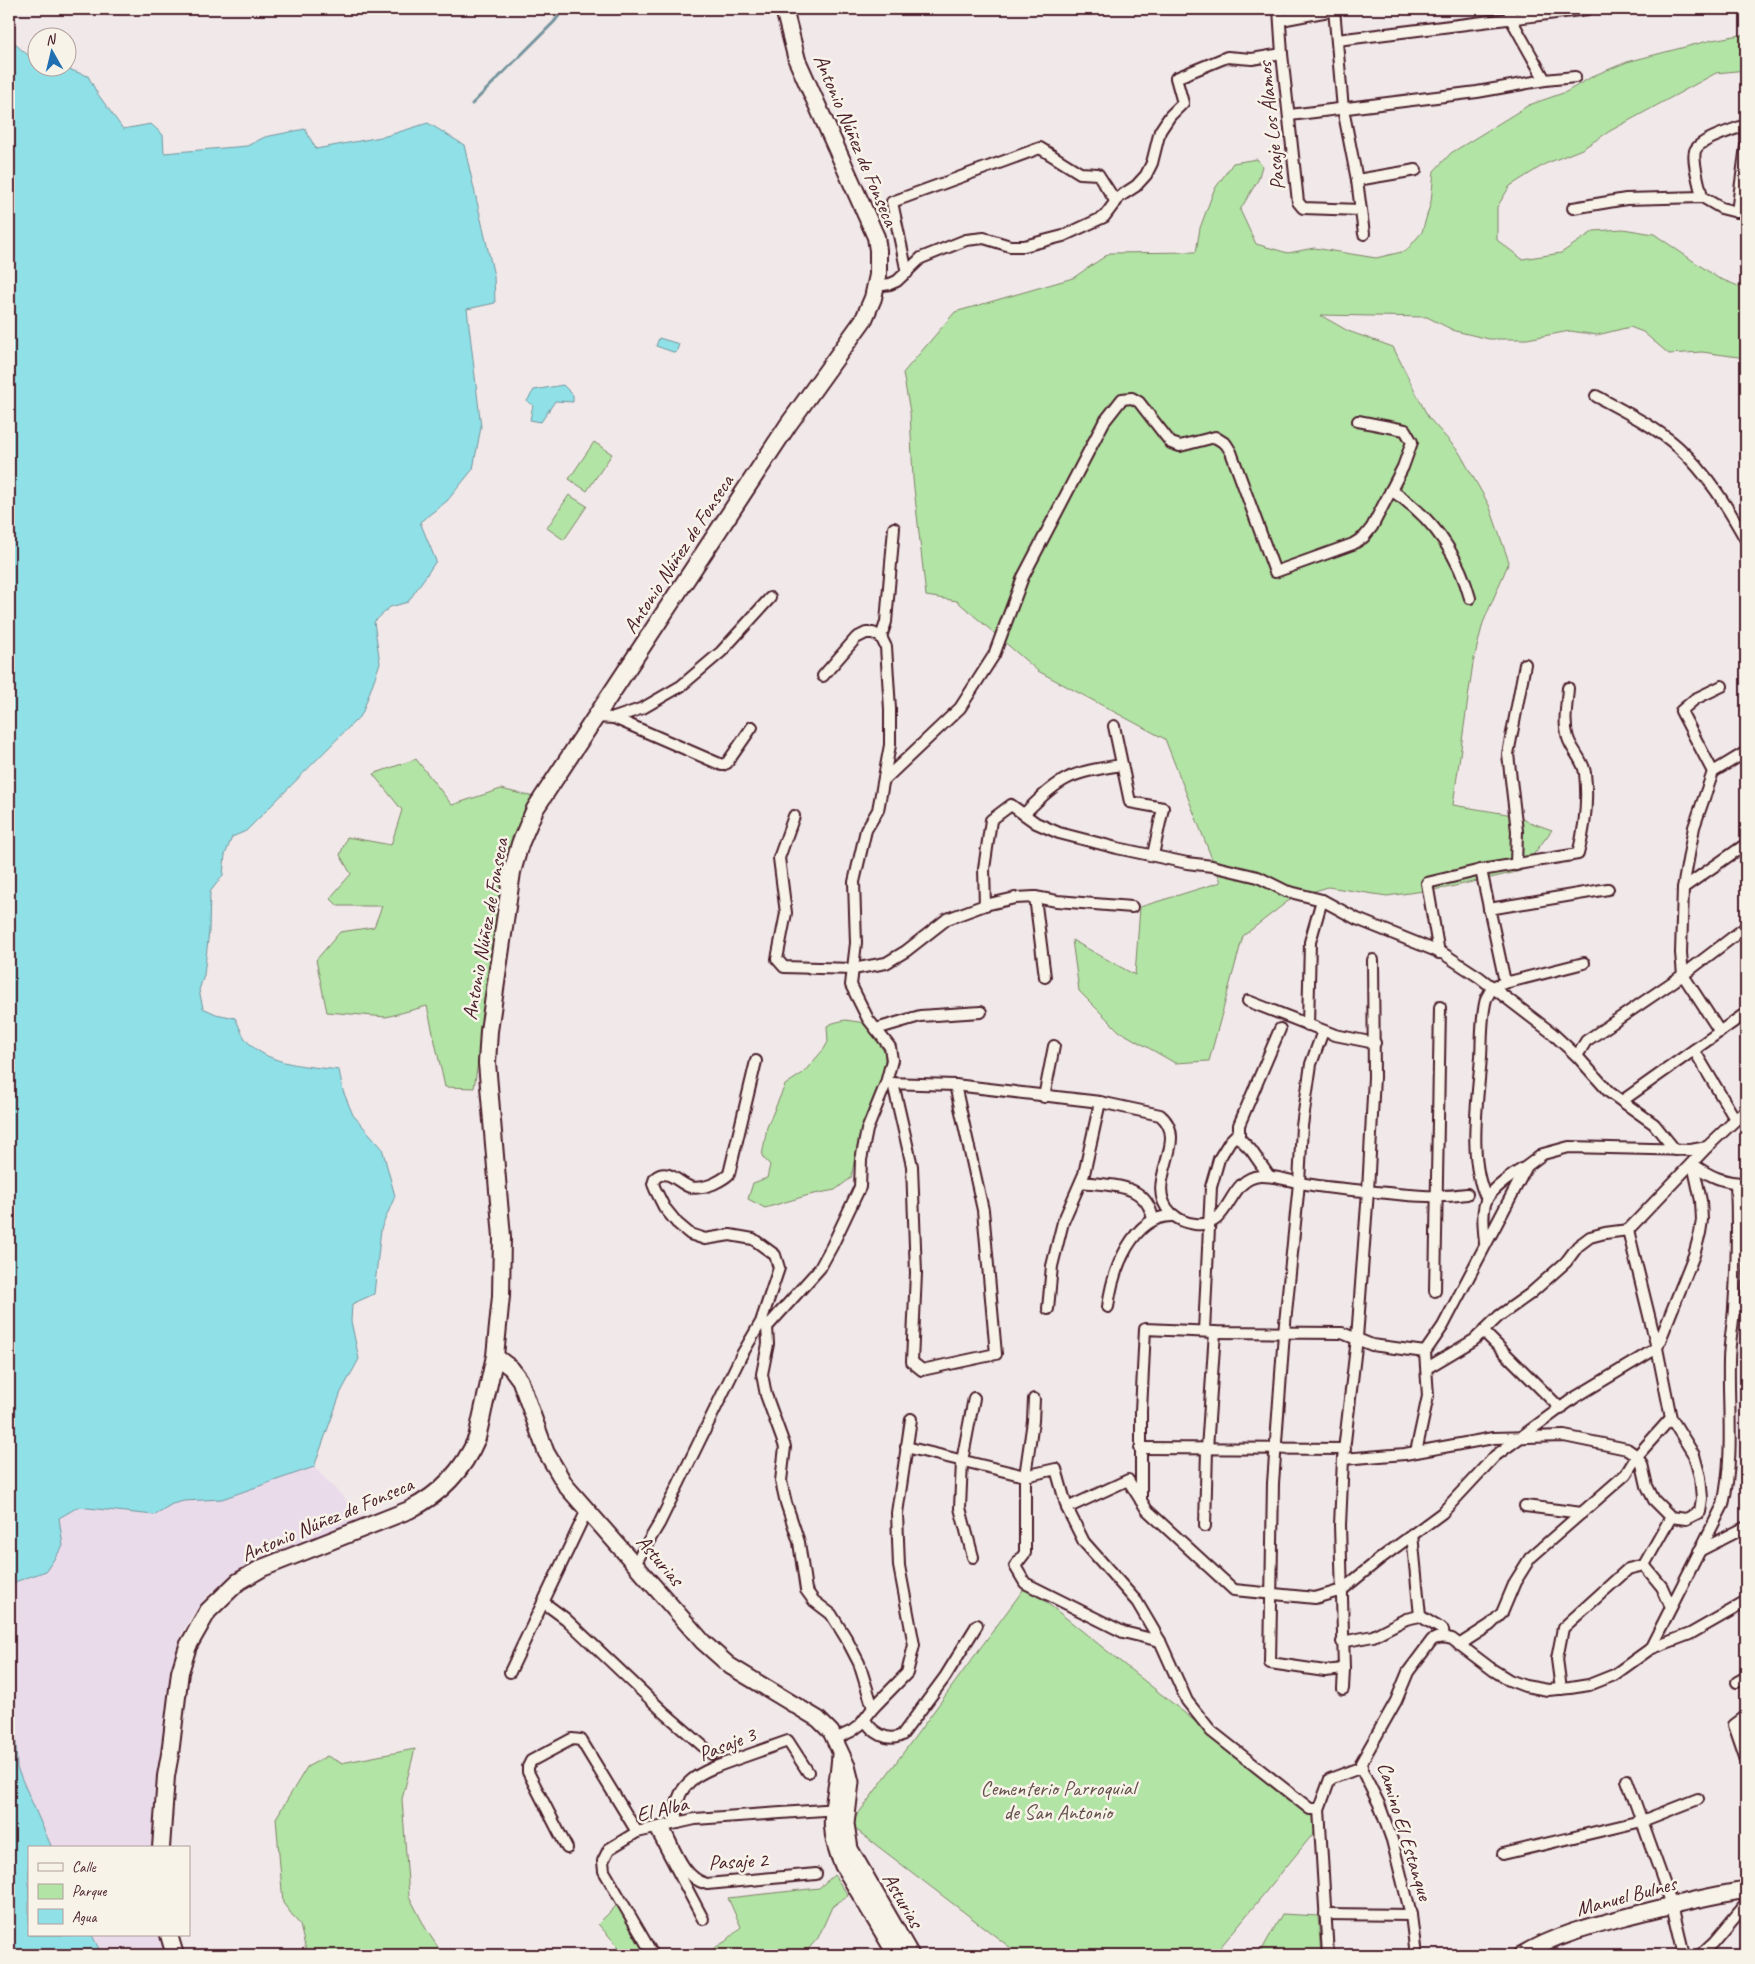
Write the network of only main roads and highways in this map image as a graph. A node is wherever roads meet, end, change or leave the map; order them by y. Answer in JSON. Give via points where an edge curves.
{"nodes":[{"id":1,"x":784,"y":9,"type":"edge"},
{"id":2,"x":170,"y":1754,"type":"junction"},
{"id":3,"x":161,"y":1846,"type":"edge"},
{"id":4,"x":167,"y":1846,"type":"edge"},
{"id":5,"x":163,"y":1936,"type":"edge"},
{"id":6,"x":169,"y":1936,"type":"edge"},
{"id":7,"x":169,"y":1955,"type":"edge"},
{"id":8,"x":175,"y":1955,"type":"edge"}],
"edges":[{"from":1,"to":2,"type":"main road","name":"Antonio Núñez de Fonseca","via":[[798,60],[876,237],[876,286],[858,329],[788,425],[534,809],[522,838],[512,872],[488,1048],[487,1078],[502,1238],[501,1296],[495,1356],[477,1438],[462,1467],[429,1499],[250,1574],[227,1590],[193,1634],[183,1659]]},
{"from":2,"to":3,"type":"main road","name":"Antonio Núñez de Fonseca"},
{"from":2,"to":4,"type":"main road","name":"Antonio Núñez de Fonseca","via":[[173,1775]]},
{"from":5,"to":7,"type":"main road"},
{"from":6,"to":8,"type":"main road"}]}
